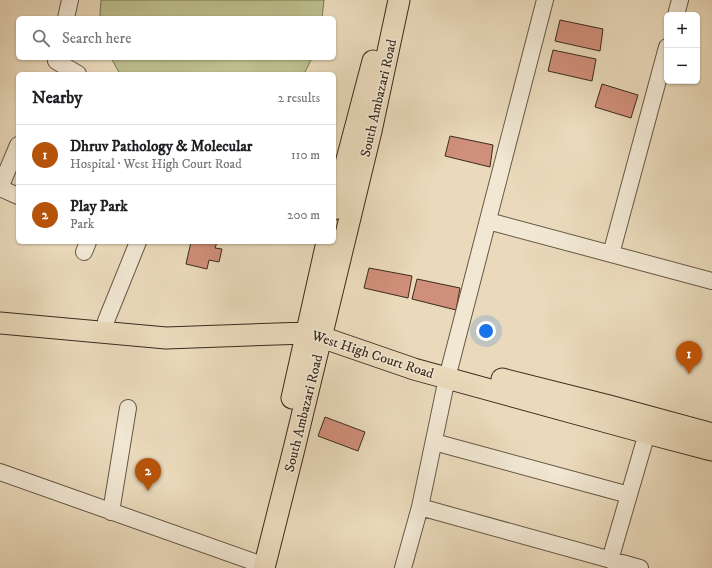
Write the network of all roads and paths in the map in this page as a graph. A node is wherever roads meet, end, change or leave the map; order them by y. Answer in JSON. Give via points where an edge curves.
{"nodes":[{"id":1,"x":70,"y":0,"type":"edge"},
{"id":2,"x":385,"y":0,"type":"edge"},
{"id":3,"x":399,"y":0,"type":"edge"},
{"id":4,"x":544,"y":0,"type":"edge"},
{"id":5,"x":680,"y":0,"type":"edge"},
{"id":6,"x":677,"y":12,"type":"edge"},
{"id":7,"x":66,"y":16,"type":"edge"},
{"id":8,"x":667,"y":48,"type":"edge"},
{"id":9,"x":54,"y":64,"type":"edge"},
{"id":10,"x":73,"y":72,"type":"edge"},
{"id":11,"x":16,"y":150,"type":"edge"},
{"id":12,"x":0,"y":188,"type":"edge"},
{"id":13,"x":16,"y":195,"type":"edge"},
{"id":14,"x":336,"y":201,"type":"edge"},
{"id":15,"x":488,"y":221,"type":"junction"},
{"id":16,"x":137,"y":244,"type":"edge"},
{"id":17,"x":327,"y":244,"type":"edge"},
{"id":18,"x":611,"y":254,"type":"junction"},
{"id":19,"x":712,"y":281,"type":"edge"},
{"id":20,"x":0,"y":312,"type":"edge"},
{"id":21,"x":106,"y":321,"type":"junction"},
{"id":22,"x":0,"y":323,"type":"edge"},
{"id":23,"x":316,"y":328,"type":"junction"},
{"id":24,"x":449,"y":372,"type":"junction"},
{"id":25,"x":128,"y":408,"type":"dead end"},
{"id":26,"x":648,"y":433,"type":"junction"},
{"id":27,"x":712,"y":434,"type":"edge"},
{"id":28,"x":434,"y":442,"type":"junction"},
{"id":29,"x":712,"y":450,"type":"edge"},
{"id":30,"x":0,"y":472,"type":"edge"},
{"id":31,"x":629,"y":495,"type":"junction"},
{"id":32,"x":420,"y":507,"type":"junction"},
{"id":33,"x":111,"y":512,"type":"junction"},
{"id":34,"x":610,"y":560,"type":"junction"},
{"id":35,"x":257,"y":566,"type":"edge"},
{"id":36,"x":403,"y":568,"type":"edge"},
{"id":37,"x":640,"y":568,"type":"edge"}],
"edges":[{"from":1,"to":7,"type":"street"},
{"from":2,"to":14,"type":"main road","name":"South Ambazari Road","via":[[374,57]]},
{"from":3,"to":23,"type":"main road","name":"South Ambazari Road","via":[[369,139]]},
{"from":4,"to":15,"type":"street"},
{"from":5,"to":6,"type":"street"},
{"from":8,"to":18,"type":"street"},
{"from":9,"to":10,"type":"street"},
{"from":11,"to":12,"type":"street"},
{"from":12,"to":13,"type":"street"},
{"from":15,"to":18,"type":"street"},
{"from":15,"to":24,"type":"street"},
{"from":16,"to":21,"type":"street"},
{"from":17,"to":23,"type":"main road","name":"South Ambazari Road"},
{"from":18,"to":19,"type":"street"},
{"from":20,"to":21,"type":"main road","name":"West High Court Road"},
{"from":21,"to":23,"type":"main road","name":"West High Court Road","via":[[170,326]]},
{"from":22,"to":23,"type":"main road","name":"West High Court Road","via":[[166,338]]},
{"from":23,"to":24,"type":"main road","via":[[356,334]]},
{"from":23,"to":35,"type":"main road","name":"South Ambazari Road","via":[[294,449]]},
{"from":24,"to":26,"type":"main road","name":"West High Court Road"},
{"from":24,"to":27,"type":"main road","via":[[609,406]]},
{"from":24,"to":28,"type":"street"},
{"from":25,"to":33,"type":"street"},
{"from":26,"to":29,"type":"main road","name":"West High Court Road"},
{"from":26,"to":31,"type":"street"},
{"from":28,"to":31,"type":"street"},
{"from":28,"to":32,"type":"street"},
{"from":30,"to":33,"type":"street"},
{"from":31,"to":34,"type":"street"},
{"from":32,"to":34,"type":"street"},
{"from":32,"to":36,"type":"street"},
{"from":33,"to":35,"type":"street"},
{"from":34,"to":37,"type":"street"}]}
